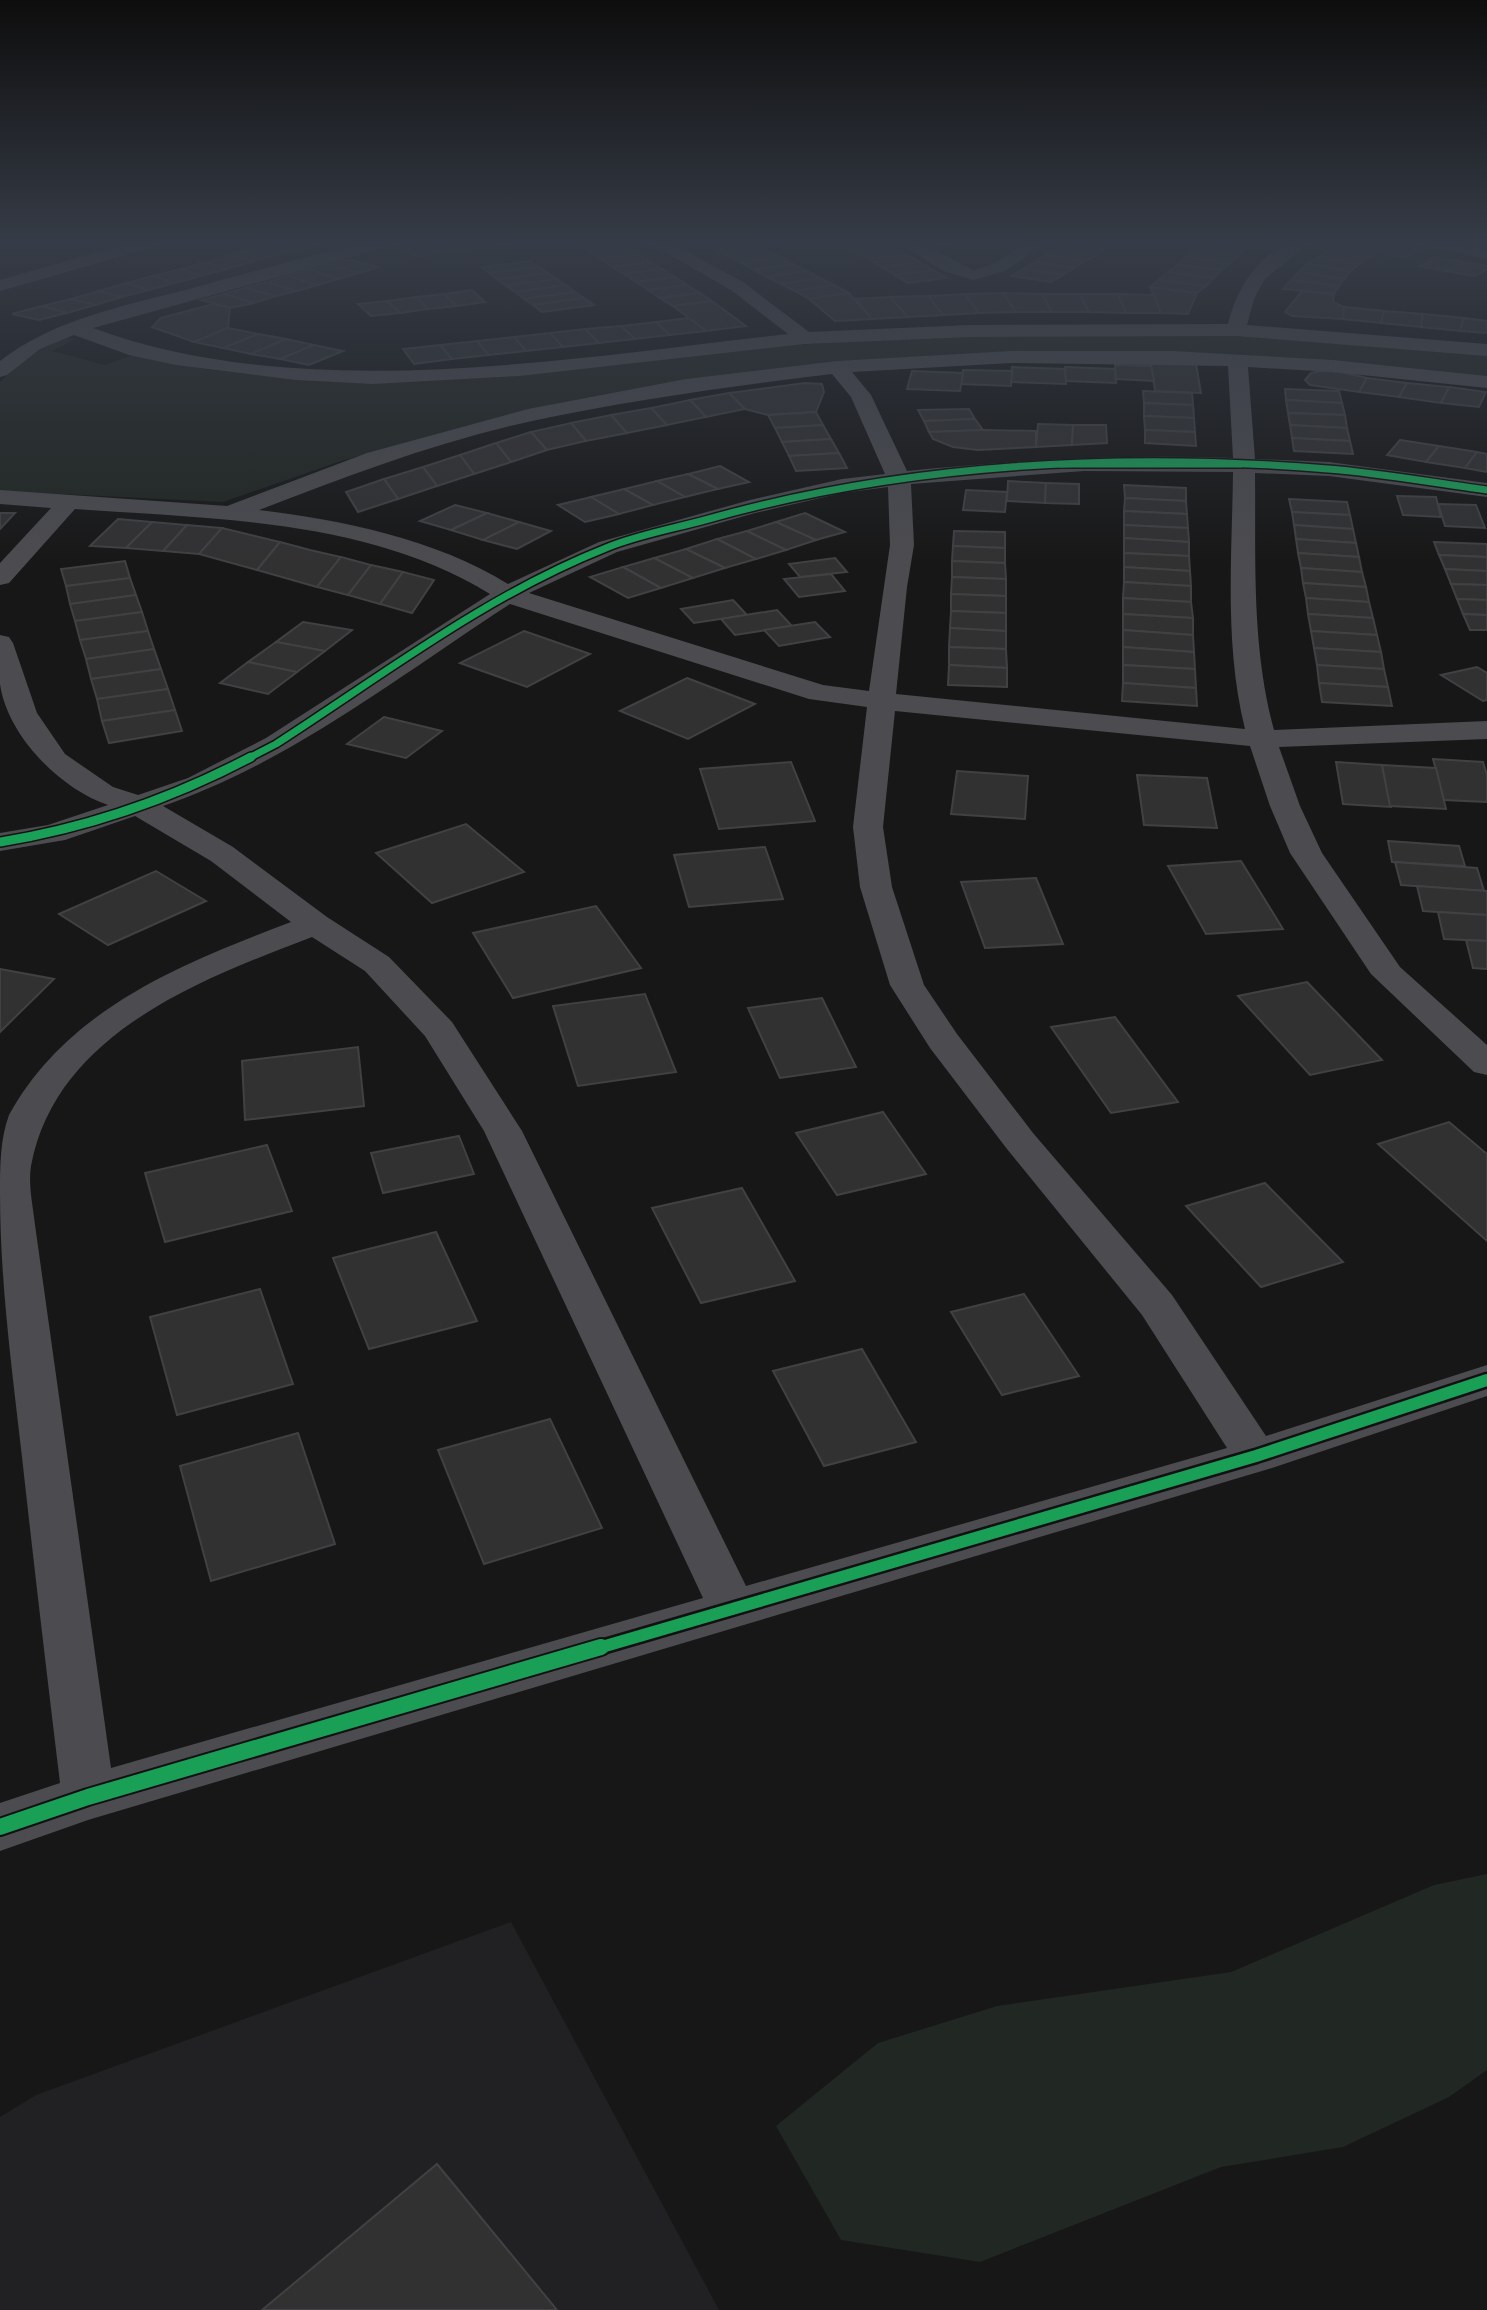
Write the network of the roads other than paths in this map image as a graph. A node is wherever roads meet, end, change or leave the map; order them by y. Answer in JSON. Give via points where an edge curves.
{"nodes":[{"id":1,"x":29,"y":348,"type":"edge"},
{"id":2,"x":127,"y":348,"type":"edge"},
{"id":3,"x":717,"y":348,"type":"edge"},
{"id":4,"x":1459,"y":348,"type":"edge"},
{"id":5,"x":1487,"y":350,"type":"edge"},
{"id":6,"x":1237,"y":361,"type":"junction"},
{"id":7,"x":837,"y":368,"type":"junction"},
{"id":8,"x":0,"y":371,"type":"edge"},
{"id":9,"x":1487,"y":382,"type":"edge"},
{"id":10,"x":1244,"y":465,"type":"junction"},
{"id":11,"x":899,"y":479,"type":"junction"},
{"id":12,"x":1485,"y":493,"type":"edge"},
{"id":13,"x":0,"y":497,"type":"edge"},
{"id":14,"x":69,"y":502,"type":"junction"},
{"id":15,"x":229,"y":513,"type":"junction"},
{"id":16,"x":0,"y":578,"type":"edge"},
{"id":17,"x":507,"y":594,"type":"junction"},
{"id":18,"x":0,"y":643,"type":"edge"},
{"id":19,"x":883,"y":701,"type":"junction"},
{"id":20,"x":1487,"y":730,"type":"edge"},
{"id":21,"x":1262,"y":740,"type":"junction"},
{"id":22,"x":139,"y":805,"type":"junction"},
{"id":23,"x":0,"y":842,"type":"edge"},
{"id":24,"x":315,"y":924,"type":"junction"},
{"id":25,"x":1487,"y":1064,"type":"edge"},
{"id":26,"x":1487,"y":1380,"type":"edge"},
{"id":27,"x":1256,"y":1456,"type":"junction"},
{"id":28,"x":733,"y":1611,"type":"junction"},
{"id":29,"x":88,"y":1797,"type":"junction"},
{"id":30,"x":0,"y":1827,"type":"edge"}],
"edges":[{"from":1,"to":8,"type":"street"},
{"from":2,"to":3,"type":"street","via":[[176,359],[296,374],[373,378],[519,370]]},
{"from":4,"to":5,"type":"street"},
{"from":6,"to":7,"type":"street","via":[[1062,357]]},
{"from":6,"to":9,"type":"street","via":[[1383,368]]},
{"from":6,"to":10,"type":"street"},
{"from":7,"to":11,"type":"street","via":[[861,395]]},
{"from":7,"to":15,"type":"street","via":[[670,388],[536,416],[384,457]]},
{"from":10,"to":11,"type":"street","via":[[1084,464]]},
{"from":10,"to":12,"type":"street","via":[[1329,469]]},
{"from":10,"to":21,"type":"street","via":[[1244,633],[1250,693]]},
{"from":11,"to":17,"type":"street","via":[[842,486],[679,525],[608,547]]},
{"from":11,"to":19,"type":"street","via":[[902,545]]},
{"from":13,"to":14,"type":"street"},
{"from":14,"to":15,"type":"street"},
{"from":14,"to":16,"type":"street"},
{"from":15,"to":17,"type":"street","via":[[309,523],[396,545],[473,573]]},
{"from":17,"to":19,"type":"street","via":[[819,693]]},
{"from":17,"to":22,"type":"street","via":[[276,744],[200,784]]},
{"from":18,"to":22,"type":"street","via":[[23,713],[54,760],[102,793]]},
{"from":19,"to":21,"type":"street"},
{"from":19,"to":27,"type":"street","via":[[868,827],[876,887],[907,985],[1020,1141],[1157,1305]]},
{"from":20,"to":21,"type":"street"},
{"from":21,"to":25,"type":"street","via":[[1306,853],[1349,919],[1388,974]]},
{"from":22,"to":23,"type":"street","via":[[54,833]]},
{"from":22,"to":24,"type":"street","via":[[222,854]]},
{"from":24,"to":28,"type":"street","via":[[377,964],[439,1030],[503,1131]]},
{"from":24,"to":29,"type":"street","via":[[254,947],[113,1018],[61,1065],[23,1123],[11,1168]]},
{"from":26,"to":27,"type":"street"},
{"from":27,"to":28,"type":"street"},
{"from":28,"to":29,"type":"street"},
{"from":29,"to":30,"type":"street"}]}
